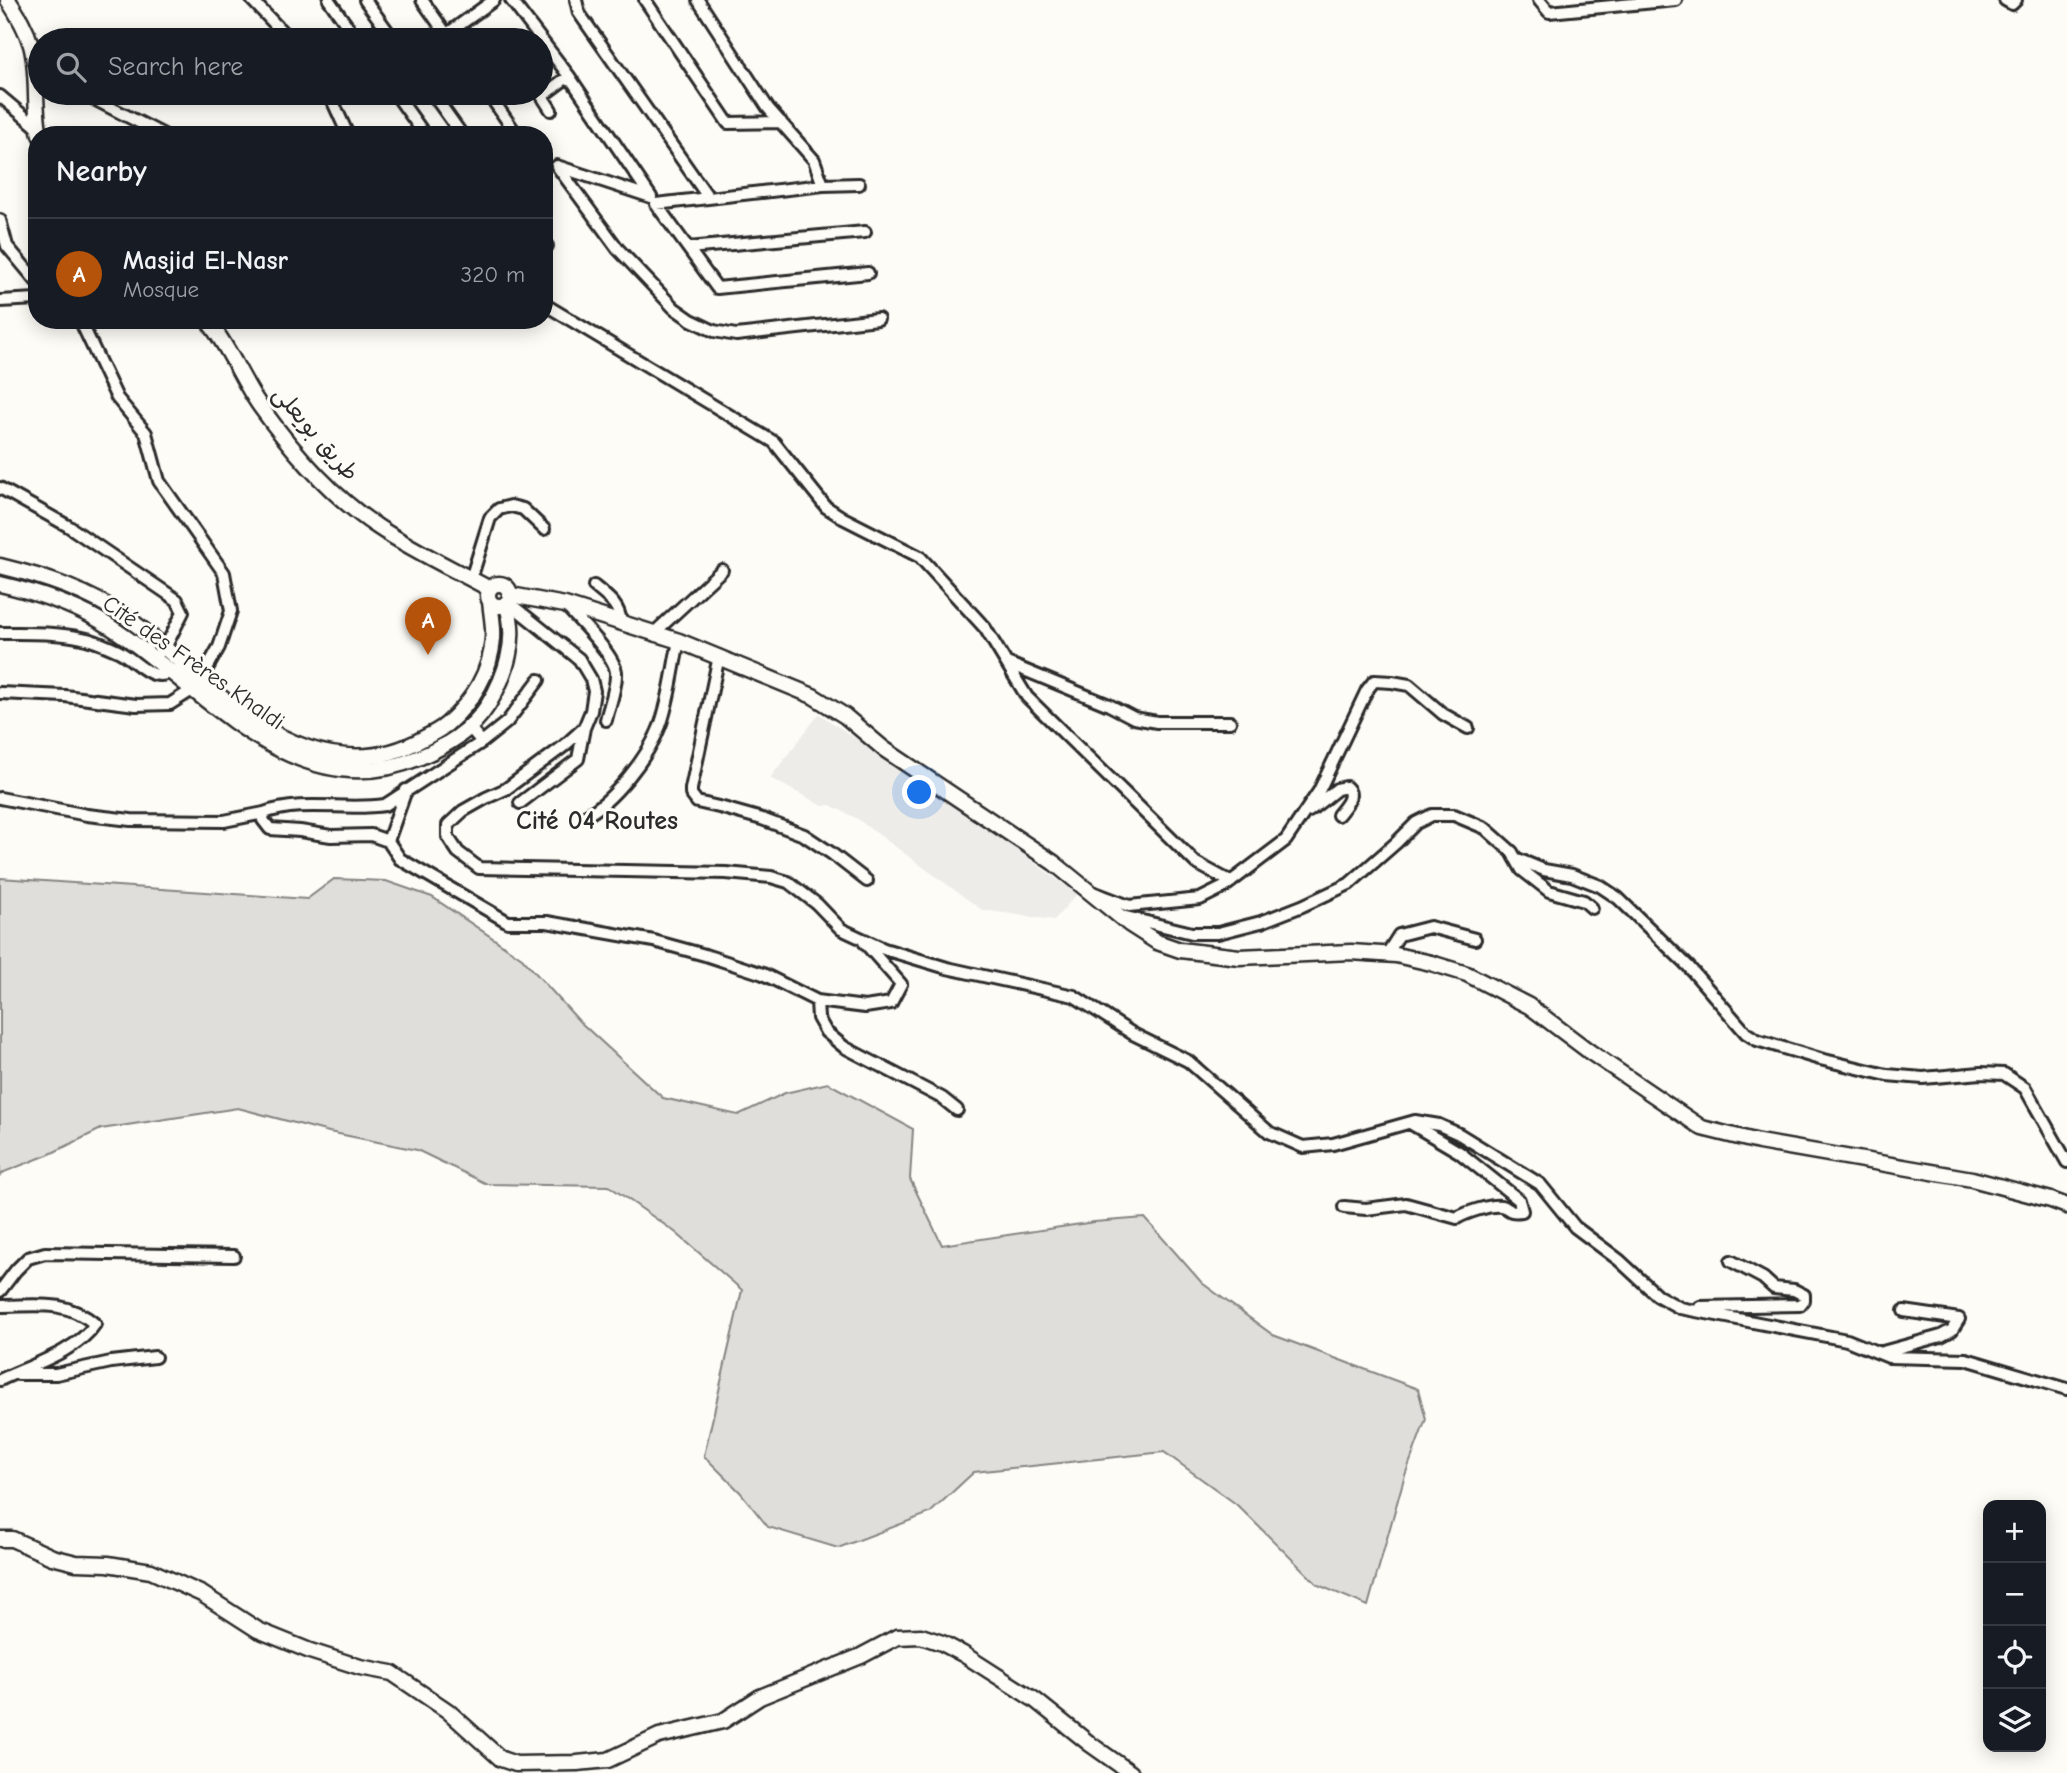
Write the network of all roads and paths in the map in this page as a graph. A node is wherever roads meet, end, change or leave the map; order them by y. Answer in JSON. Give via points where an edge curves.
{"nodes":[{"id":1,"x":8,"y":0,"type":"edge"},
{"id":2,"x":252,"y":0,"type":"edge"},
{"id":3,"x":328,"y":0,"type":"edge"},
{"id":4,"x":365,"y":0,"type":"edge"},
{"id":5,"x":422,"y":0,"type":"edge"},
{"id":6,"x":494,"y":0,"type":"edge"},
{"id":7,"x":511,"y":0,"type":"edge"},
{"id":8,"x":576,"y":0,"type":"edge"},
{"id":9,"x":645,"y":0,"type":"edge"},
{"id":10,"x":698,"y":0,"type":"edge"},
{"id":11,"x":1539,"y":0,"type":"edge"},
{"id":12,"x":1676,"y":0,"type":"edge"},
{"id":13,"x":2006,"y":0,"type":"edge"},
{"id":14,"x":2016,"y":0,"type":"edge"},
{"id":15,"x":278,"y":28,"type":"edge"},
{"id":16,"x":348,"y":28,"type":"edge"},
{"id":17,"x":385,"y":28,"type":"edge"},
{"id":18,"x":442,"y":28,"type":"edge"},
{"id":19,"x":460,"y":28,"type":"edge"},
{"id":20,"x":532,"y":28,"type":"edge"},
{"id":21,"x":28,"y":36,"type":"edge"},
{"id":22,"x":553,"y":55,"type":"edge"},
{"id":23,"x":569,"y":76,"type":"junction"},
{"id":24,"x":553,"y":88,"type":"edge"},
{"id":25,"x":0,"y":96,"type":"edge"},
{"id":26,"x":38,"y":105,"type":"edge"},
{"id":27,"x":105,"y":105,"type":"edge"},
{"id":28,"x":334,"y":105,"type":"edge"},
{"id":29,"x":404,"y":105,"type":"edge"},
{"id":30,"x":441,"y":105,"type":"edge"},
{"id":31,"x":496,"y":105,"type":"edge"},
{"id":32,"x":548,"y":105,"type":"edge"},
{"id":33,"x":551,"y":110,"type":"dead end"},
{"id":34,"x":781,"y":122,"type":"junction"},
{"id":35,"x":32,"y":126,"type":"edge"},
{"id":36,"x":39,"y":126,"type":"edge"},
{"id":37,"x":146,"y":126,"type":"edge"},
{"id":38,"x":344,"y":126,"type":"edge"},
{"id":39,"x":419,"y":126,"type":"edge"},
{"id":40,"x":456,"y":126,"type":"edge"},
{"id":41,"x":511,"y":126,"type":"edge"},
{"id":42,"x":553,"y":165,"type":"edge"},
{"id":43,"x":557,"y":166,"type":"junction"},
{"id":44,"x":859,"y":184,"type":"dead end"},
{"id":45,"x":823,"y":185,"type":"junction"},
{"id":46,"x":708,"y":197,"type":"junction"},
{"id":47,"x":653,"y":200,"type":"junction"},
{"id":48,"x":0,"y":220,"type":"edge"},
{"id":49,"x":865,"y":232,"type":"dead end"},
{"id":50,"x":688,"y":248,"type":"junction"},
{"id":51,"x":28,"y":271,"type":"edge"},
{"id":52,"x":867,"y":273,"type":"dead end"},
{"id":53,"x":28,"y":300,"type":"edge"},
{"id":54,"x":0,"y":302,"type":"edge"},
{"id":55,"x":553,"y":309,"type":"edge"},
{"id":56,"x":878,"y":319,"type":"dead end"},
{"id":57,"x":84,"y":329,"type":"edge"},
{"id":58,"x":213,"y":329,"type":"edge"},
{"id":59,"x":0,"y":488,"type":"edge"},
{"id":60,"x":544,"y":529,"type":"dead end"},
{"id":61,"x":0,"y":566,"type":"edge"},
{"id":62,"x":722,"y":570,"type":"dead end"},
{"id":63,"x":471,"y":579,"type":"junction"},
{"id":64,"x":0,"y":583,"type":"edge"},
{"id":65,"x":594,"y":586,"type":"dead end"},
{"id":66,"x":490,"y":595,"type":"junction"},
{"id":67,"x":508,"y":601,"type":"junction"},
{"id":68,"x":565,"y":605,"type":"junction"},
{"id":69,"x":599,"y":615,"type":"junction"},
{"id":70,"x":621,"y":622,"type":"junction"},
{"id":71,"x":0,"y":633,"type":"edge"},
{"id":72,"x":654,"y":633,"type":"junction"},
{"id":73,"x":594,"y":637,"type":"junction"},
{"id":74,"x":679,"y":641,"type":"junction"},
{"id":75,"x":165,"y":648,"type":"junction"},
{"id":76,"x":719,"y":656,"type":"junction"},
{"id":77,"x":152,"y":658,"type":"junction"},
{"id":78,"x":1007,"y":663,"type":"junction"},
{"id":79,"x":177,"y":668,"type":"junction"},
{"id":80,"x":540,"y":680,"type":"dead end"},
{"id":81,"x":196,"y":684,"type":"junction"},
{"id":82,"x":0,"y":693,"type":"edge"},
{"id":83,"x":606,"y":720,"type":"dead end"},
{"id":84,"x":1230,"y":722,"type":"dead end"},
{"id":85,"x":470,"y":727,"type":"junction"},
{"id":86,"x":584,"y":728,"type":"junction"},
{"id":87,"x":1468,"y":728,"type":"dead end"},
{"id":88,"x":482,"y":741,"type":"junction"},
{"id":89,"x":406,"y":790,"type":"junction"},
{"id":90,"x":0,"y":798,"type":"edge"},
{"id":91,"x":520,"y":803,"type":"dead end"},
{"id":92,"x":264,"y":813,"type":"junction"},
{"id":93,"x":585,"y":816,"type":"dead end"},
{"id":94,"x":1338,"y":816,"type":"dead end"},
{"id":95,"x":1301,"y":817,"type":"junction"},
{"id":96,"x":388,"y":841,"type":"junction"},
{"id":97,"x":1516,"y":858,"type":"junction"},
{"id":98,"x":867,"y":881,"type":"dead end"},
{"id":99,"x":1231,"y":882,"type":"junction"},
{"id":100,"x":1086,"y":889,"type":"junction"},
{"id":101,"x":1592,"y":908,"type":"dead end"},
{"id":102,"x":1119,"y":916,"type":"junction"},
{"id":103,"x":862,"y":939,"type":"junction"},
{"id":104,"x":1475,"y":939,"type":"dead end"},
{"id":105,"x":1387,"y":954,"type":"junction"},
{"id":106,"x":817,"y":1001,"type":"junction"},
{"id":107,"x":957,"y":1110,"type":"dead end"},
{"id":108,"x":1410,"y":1123,"type":"junction"},
{"id":109,"x":2067,"y":1162,"type":"edge"},
{"id":110,"x":2067,"y":1206,"type":"edge"},
{"id":111,"x":1344,"y":1207,"type":"dead end"},
{"id":112,"x":234,"y":1256,"type":"dead end"},
{"id":113,"x":1731,"y":1261,"type":"dead end"},
{"id":114,"x":0,"y":1291,"type":"edge"},
{"id":115,"x":0,"y":1306,"type":"edge"},
{"id":116,"x":1680,"y":1308,"type":"junction"},
{"id":117,"x":1904,"y":1311,"type":"dead end"},
{"id":118,"x":1879,"y":1353,"type":"junction"},
{"id":119,"x":155,"y":1357,"type":"dead end"},
{"id":120,"x":12,"y":1374,"type":"junction"},
{"id":121,"x":0,"y":1380,"type":"edge"},
{"id":122,"x":2067,"y":1389,"type":"edge"},
{"id":123,"x":0,"y":1539,"type":"edge"},
{"id":124,"x":1131,"y":1773,"type":"edge"}],
"edges":[{"from":1,"to":21,"type":"main road"},
{"from":2,"to":15,"type":"street"},
{"from":3,"to":16,"type":"street"},
{"from":4,"to":17,"type":"street"},
{"from":5,"to":18,"type":"street"},
{"from":6,"to":19,"type":"street"},
{"from":7,"to":20,"type":"street"},
{"from":8,"to":46,"type":"street","via":[[579,13]]},
{"from":9,"to":34,"type":"street","via":[[728,123]]},
{"from":10,"to":34,"type":"street"},
{"from":11,"to":12,"type":"street","via":[[1549,12]]},
{"from":13,"to":14,"type":"street","via":[[2012,4]]},
{"from":22,"to":23,"type":"street"},
{"from":23,"to":24,"type":"street"},
{"from":23,"to":47,"type":"street"},
{"from":25,"to":35,"type":"street"},
{"from":26,"to":36,"type":"main road"},
{"from":27,"to":37,"type":"street"},
{"from":28,"to":38,"type":"street"},
{"from":29,"to":39,"type":"street"},
{"from":30,"to":40,"type":"street"},
{"from":31,"to":41,"type":"street"},
{"from":32,"to":33,"type":"street"},
{"from":34,"to":45,"type":"street","via":[[814,160]]},
{"from":42,"to":43,"type":"street"},
{"from":43,"to":47,"type":"street"},
{"from":43,"to":56,"type":"street","via":[[618,249],[674,308],[714,331],[736,335]]},
{"from":44,"to":45,"type":"street"},
{"from":45,"to":46,"type":"street"},
{"from":46,"to":47,"type":"street"},
{"from":47,"to":50,"type":"street"},
{"from":48,"to":51,"type":"street","via":[[7,246]]},
{"from":49,"to":50,"type":"street"},
{"from":50,"to":52,"type":"street","via":[[717,288]]},
{"from":53,"to":54,"type":"street"},
{"from":55,"to":78,"type":"street","via":[[774,442],[826,507],[920,557],[985,628]]},
{"from":57,"to":81,"type":"street","via":[[117,398],[146,433],[159,481],[224,573],[231,611],[219,647]]},
{"from":58,"to":63,"type":"main road","name":"طريق بويعلى","via":[[261,407],[307,466],[396,539]]},
{"from":59,"to":75,"type":"street","via":[[68,526],[177,600],[183,612]]},
{"from":60,"to":63,"type":"street","via":[[523,509],[499,509],[490,518]]},
{"from":61,"to":75,"type":"main road","name":"Cité des Frères Khaldi","via":[[43,576],[93,597]]},
{"from":62,"to":72,"type":"street"},
{"from":63,"to":66,"type":"main road","name":"طريق بويعلى"},
{"from":64,"to":77,"type":"main road","name":"Cité des Frères Khaldi","via":[[73,607]]},
{"from":65,"to":70,"type":"street","via":[[618,608]]},
{"from":66,"to":67,"type":"main road","name":"طريق بويعلى","via":[[499,607]]},
{"from":66,"to":81,"type":"main road","name":"Cité des Frères Khaldi","via":[[490,657],[468,704],[442,728],[382,755],[351,757],[297,744]]},
{"from":67,"to":68,"type":"main road","name":"طريق بويعلى"},
{"from":67,"to":85,"type":"main road","name":"Cité des Frères Khaldi","via":[[512,630],[508,659],[495,694]]},
{"from":67,"to":86,"type":"street","via":[[587,668],[594,691]]},
{"from":68,"to":69,"type":"main road","name":"طريق بويعلى"},
{"from":68,"to":73,"type":"street"},
{"from":69,"to":70,"type":"main road","name":"طريق بويعلى"},
{"from":69,"to":73,"type":"street"},
{"from":70,"to":72,"type":"main road","name":"طريق بويعلى"},
{"from":71,"to":79,"type":"street","via":[[82,638],[120,652],[158,676]]},
{"from":72,"to":74,"type":"main road","name":"طريق بويعلى"},
{"from":73,"to":83,"type":"street","via":[[615,667]]},
{"from":74,"to":76,"type":"main road","name":"طريق بويعلى"},
{"from":74,"to":93,"type":"street","via":[[656,734],[613,796]]},
{"from":75,"to":77,"type":"street"},
{"from":75,"to":79,"type":"main road","name":"Cité des Frères Khaldi"},
{"from":76,"to":98,"type":"street","via":[[691,789],[693,799],[804,835]]},
{"from":76,"to":100,"type":"main road","name":"طريق بويعلى","via":[[813,696],[845,716],[884,749]]},
{"from":77,"to":79,"type":"main road","name":"Cité des Frères Khaldi"},
{"from":78,"to":84,"type":"street","via":[[1134,719]]},
{"from":78,"to":99,"type":"street","via":[[1027,697],[1196,863]]},
{"from":79,"to":81,"type":"main road","name":"Cité des Frères Khaldi"},
{"from":80,"to":88,"type":"street","via":[[507,723]]},
{"from":81,"to":82,"type":"street","via":[[170,704]]},
{"from":81,"to":85,"type":"main road","name":"Cité des Frères Khaldi","via":[[224,715],[268,744],[319,765],[345,770],[383,770],[408,762],[435,751]]},
{"from":85,"to":88,"type":"street"},
{"from":86,"to":91,"type":"street","via":[[578,759]]},
{"from":86,"to":103,"type":"street","via":[[506,789],[463,811],[448,825],[448,837],[458,852],[479,868],[771,877],[788,882],[841,929]]},
{"from":87,"to":95,"type":"street","via":[[1409,685],[1374,681],[1319,792]]},
{"from":88,"to":89,"type":"street"},
{"from":89,"to":92,"type":"street","via":[[385,805],[368,808],[304,806]]},
{"from":89,"to":96,"type":"street"},
{"from":90,"to":92,"type":"street","via":[[131,820],[224,821]]},
{"from":92,"to":96,"type":"street","via":[[270,829],[371,835]]},
{"from":94,"to":95,"type":"street","via":[[1351,795],[1346,787]]},
{"from":95,"to":99,"type":"street","via":[[1286,840]]},
{"from":96,"to":106,"type":"street","via":[[400,859],[508,922],[547,922],[654,941],[763,974]]},
{"from":97,"to":101,"type":"street","via":[[1522,870],[1549,891],[1584,901]]},
{"from":97,"to":102,"type":"street","via":[[1485,828],[1454,815],[1432,815],[1416,823],[1349,884],[1261,922],[1218,933],[1192,933]]},
{"from":97,"to":109,"type":"street","via":[[1572,875],[1618,898],[1757,1040],[1887,1075],[2004,1074],[2025,1088]]},
{"from":99,"to":100,"type":"street","via":[[1200,899],[1129,906]]},
{"from":100,"to":102,"type":"main road","name":"طريق بويعلى"},
{"from":102,"to":105,"type":"main road","name":"طريق بويعلى","via":[[1157,942],[1180,950],[1239,957]]},
{"from":103,"to":106,"type":"street","via":[[901,984],[891,1003],[865,1007]]},
{"from":103,"to":108,"type":"street","via":[[947,968],[1073,996],[1133,1034],[1188,1061],[1269,1132],[1303,1147],[1333,1144]]},
{"from":104,"to":105,"type":"street","via":[[1430,927],[1399,935]]},
{"from":105,"to":110,"type":"main road","name":"طريق بويعلى","via":[[1467,974],[1529,1006],[1702,1128],[1972,1180]]},
{"from":106,"to":107,"type":"street","via":[[818,1018],[826,1032],[844,1047]]},
{"from":108,"to":111,"type":"street","via":[[1459,1152],[1519,1200],[1522,1211],[1500,1206],[1457,1218],[1406,1204]]},
{"from":108,"to":116,"type":"street","via":[[1439,1125],[1459,1134],[1540,1184],[1575,1227],[1658,1296]]},
{"from":112,"to":114,"type":"street","via":[[45,1253],[28,1258]]},
{"from":113,"to":116,"type":"street","via":[[1774,1287],[1804,1295],[1804,1300],[1800,1305]]},
{"from":115,"to":120,"type":"street","via":[[62,1306],[95,1324],[64,1350]]},
{"from":116,"to":118,"type":"street","via":[[1847,1340]]},
{"from":117,"to":118,"type":"street","via":[[1959,1320],[1941,1336]]},
{"from":118,"to":122,"type":"street","via":[[1966,1359]]},
{"from":119,"to":120,"type":"street","via":[[56,1374]]},
{"from":120,"to":121,"type":"street"},
{"from":123,"to":124,"type":"main road","via":[[12,1539],[76,1563],[151,1571],[202,1594],[258,1630],[310,1651],[392,1673],[448,1712],[501,1759],[516,1764],[608,1760],[659,1737],[723,1721],[760,1697],[897,1637],[921,1636],[963,1654],[1035,1700]]}]}
